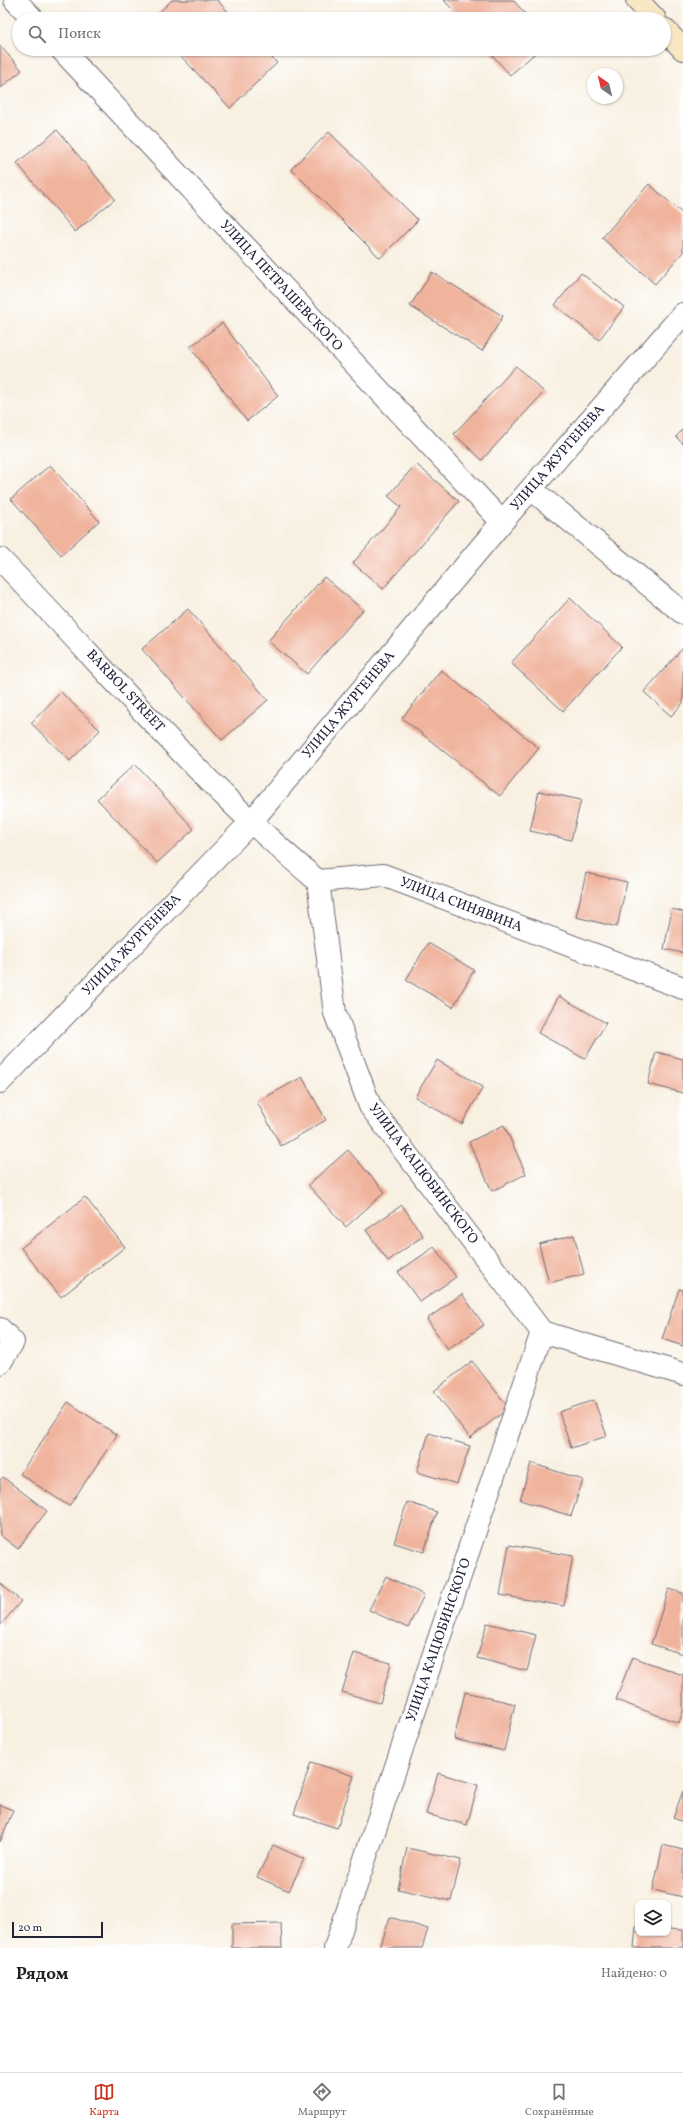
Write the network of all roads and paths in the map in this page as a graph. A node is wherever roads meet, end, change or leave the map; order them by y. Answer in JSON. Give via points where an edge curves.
{"nodes":[{"id":1,"x":15,"y":0,"type":"edge"},
{"id":2,"x":637,"y":0,"type":"edge"},
{"id":3,"x":26,"y":12,"type":"edge"},
{"id":4,"x":648,"y":12,"type":"edge"},
{"id":5,"x":671,"y":36,"type":"edge"},
{"id":6,"x":683,"y":49,"type":"edge"},
{"id":7,"x":68,"y":56,"type":"edge"},
{"id":8,"x":683,"y":314,"type":"edge"},
{"id":9,"x":531,"y":489,"type":"junction"},
{"id":10,"x":502,"y":522,"type":"junction"},
{"id":11,"x":0,"y":559,"type":"edge"},
{"id":12,"x":683,"y":613,"type":"edge"},
{"id":13,"x":251,"y":822,"type":"junction"},
{"id":14,"x":318,"y":881,"type":"junction"},
{"id":15,"x":683,"y":988,"type":"edge"},
{"id":16,"x":0,"y":1082,"type":"edge"},
{"id":17,"x":0,"y":1329,"type":"edge"},
{"id":18,"x":542,"y":1332,"type":"junction"},
{"id":19,"x":0,"y":1363,"type":"edge"},
{"id":20,"x":683,"y":1374,"type":"edge"},
{"id":21,"x":336,"y":1948,"type":"edge"}],
"edges":[{"from":1,"to":3,"type":"street"},
{"from":2,"to":4,"type":"main road"},
{"from":5,"to":6,"type":"main road"},
{"from":7,"to":10,"type":"street","name":"УЛИЦА ПЕТРАШЕВСКОГО"},
{"from":8,"to":9,"type":"street","name":"УЛИЦА ЖУРГЕНЕВА"},
{"from":9,"to":10,"type":"street","name":"УЛИЦА ЖУРГЕНЕВА"},
{"from":9,"to":12,"type":"street"},
{"from":10,"to":13,"type":"street","name":"УЛИЦА ЖУРГЕНЕВА"},
{"from":11,"to":13,"type":"street","name":"BARBOL STREET","via":[[226,799]]},
{"from":13,"to":14,"type":"street","via":[[275,846]]},
{"from":13,"to":16,"type":"street","name":"УЛИЦА ЖУРГЕНЕВА"},
{"from":14,"to":15,"type":"street","name":"УЛИЦА СИНЯВИНА","via":[[383,875]]},
{"from":14,"to":18,"type":"street","name":"УЛИЦА КАЦЮБИНСКОГО","via":[[335,1013],[370,1106]]},
{"from":17,"to":19,"type":"street","via":[[13,1342]]},
{"from":18,"to":20,"type":"street"},
{"from":18,"to":21,"type":"street","name":"УЛИЦА КАЦЮБИНСКОГО"}]}
